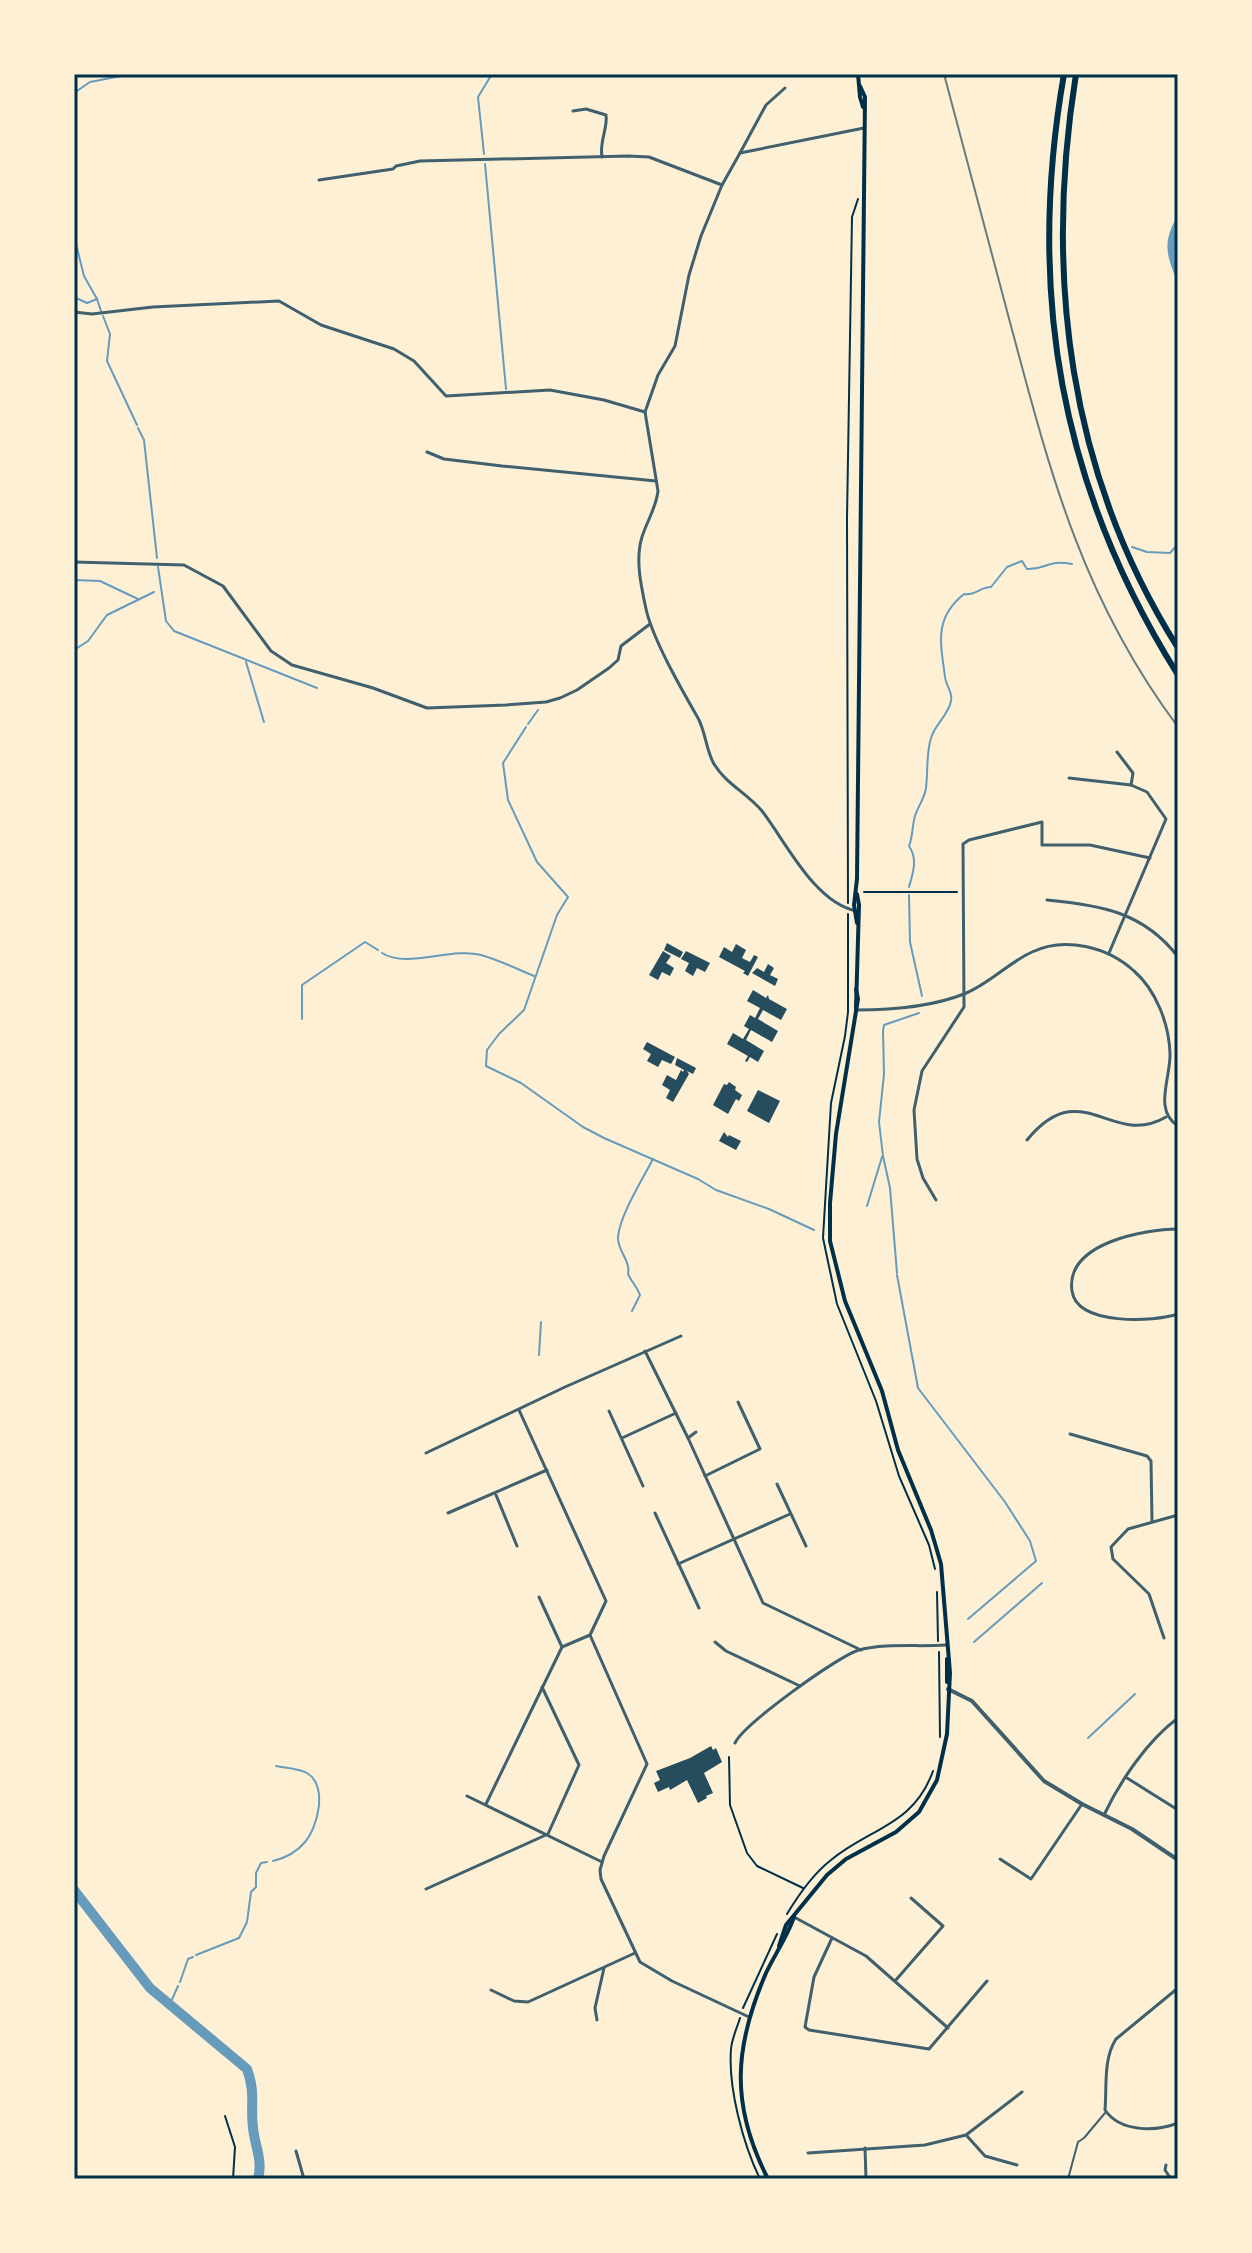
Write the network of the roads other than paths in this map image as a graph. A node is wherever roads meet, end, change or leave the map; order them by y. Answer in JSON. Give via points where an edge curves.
{"nodes":[{"id":1,"x":858,"y":74,"type":"edge"},
{"id":2,"x":1064,"y":74,"type":"edge"},
{"id":3,"x":1076,"y":74,"type":"edge"},
{"id":4,"x":785,"y":88,"type":"dead end"},
{"id":5,"x":573,"y":111,"type":"dead end"},
{"id":6,"x":864,"y":128,"type":"junction"},
{"id":7,"x":740,"y":153,"type":"junction"},
{"id":8,"x":602,"y":157,"type":"junction"},
{"id":9,"x":319,"y":180,"type":"dead end"},
{"id":10,"x":722,"y":185,"type":"junction"},
{"id":11,"x":74,"y":312,"type":"edge"},
{"id":12,"x":645,"y":412,"type":"junction"},
{"id":13,"x":427,"y":452,"type":"dead end"},
{"id":14,"x":656,"y":481,"type":"junction"},
{"id":15,"x":74,"y":562,"type":"edge"},
{"id":16,"x":650,"y":624,"type":"junction"},
{"id":17,"x":1178,"y":648,"type":"edge"},
{"id":18,"x":1178,"y":675,"type":"edge"},
{"id":19,"x":1117,"y":752,"type":"dead end"},
{"id":20,"x":1077,"y":771,"type":"dead end"},
{"id":21,"x":1069,"y":778,"type":"dead end"},
{"id":22,"x":1076,"y":778,"type":"junction"},
{"id":23,"x":1131,"y":785,"type":"junction"},
{"id":24,"x":1150,"y":858,"type":"junction"},
{"id":25,"x":1047,"y":900,"type":"dead end"},
{"id":26,"x":854,"y":910,"type":"junction"},
{"id":27,"x":1125,"y":914,"type":"junction"},
{"id":28,"x":1109,"y":953,"type":"junction"},
{"id":29,"x":1178,"y":957,"type":"edge"},
{"id":30,"x":964,"y":994,"type":"junction"},
{"id":31,"x":856,"y":1010,"type":"junction"},
{"id":32,"x":1166,"y":1117,"type":"junction"},
{"id":33,"x":1178,"y":1126,"type":"edge"},
{"id":34,"x":1027,"y":1140,"type":"dead end"},
{"id":35,"x":936,"y":1200,"type":"dead end"},
{"id":36,"x":1178,"y":1229,"type":"edge"},
{"id":37,"x":1178,"y":1314,"type":"edge"},
{"id":38,"x":681,"y":1336,"type":"dead end"},
{"id":39,"x":645,"y":1351,"type":"junction"},
{"id":40,"x":738,"y":1402,"type":"dead end"},
{"id":41,"x":519,"y":1410,"type":"junction"},
{"id":42,"x":609,"y":1411,"type":"dead end"},
{"id":43,"x":676,"y":1413,"type":"junction"},
{"id":44,"x":696,"y":1432,"type":"dead end"},
{"id":45,"x":1070,"y":1434,"type":"dead end"},
{"id":46,"x":622,"y":1438,"type":"junction"},
{"id":47,"x":688,"y":1438,"type":"junction"},
{"id":48,"x":426,"y":1453,"type":"dead end"},
{"id":49,"x":547,"y":1470,"type":"junction"},
{"id":50,"x":705,"y":1476,"type":"junction"},
{"id":51,"x":777,"y":1484,"type":"dead end"},
{"id":52,"x":643,"y":1486,"type":"dead end"},
{"id":53,"x":496,"y":1495,"type":"junction"},
{"id":54,"x":448,"y":1513,"type":"dead end"},
{"id":55,"x":655,"y":1513,"type":"dead end"},
{"id":56,"x":790,"y":1514,"type":"junction"},
{"id":57,"x":1178,"y":1515,"type":"edge"},
{"id":58,"x":1152,"y":1521,"type":"junction"},
{"id":59,"x":733,"y":1539,"type":"junction"},
{"id":60,"x":517,"y":1546,"type":"dead end"},
{"id":61,"x":806,"y":1546,"type":"dead end"},
{"id":62,"x":678,"y":1564,"type":"junction"},
{"id":63,"x":539,"y":1597,"type":"dead end"},
{"id":64,"x":699,"y":1608,"type":"dead end"},
{"id":65,"x":590,"y":1635,"type":"junction"},
{"id":66,"x":1164,"y":1638,"type":"dead end"},
{"id":67,"x":715,"y":1642,"type":"dead end"},
{"id":68,"x":947,"y":1645,"type":"junction"},
{"id":69,"x":562,"y":1647,"type":"junction"},
{"id":70,"x":861,"y":1650,"type":"junction"},
{"id":71,"x":542,"y":1687,"type":"junction"},
{"id":72,"x":802,"y":1687,"type":"junction"},
{"id":73,"x":948,"y":1689,"type":"junction"},
{"id":74,"x":1178,"y":1718,"type":"edge"},
{"id":75,"x":735,"y":1743,"type":"dead end"},
{"id":76,"x":1127,"y":1778,"type":"junction"},
{"id":77,"x":467,"y":1796,"type":"dead end"},
{"id":78,"x":486,"y":1804,"type":"junction"},
{"id":79,"x":1082,"y":1804,"type":"junction"},
{"id":80,"x":1178,"y":1810,"type":"edge"},
{"id":81,"x":1104,"y":1815,"type":"junction"},
{"id":82,"x":548,"y":1834,"type":"junction"},
{"id":83,"x":1000,"y":1859,"type":"dead end"},
{"id":84,"x":1178,"y":1860,"type":"edge"},
{"id":85,"x":602,"y":1862,"type":"junction"},
{"id":86,"x":426,"y":1889,"type":"dead end"},
{"id":87,"x":911,"y":1898,"type":"dead end"},
{"id":88,"x":794,"y":1917,"type":"junction"},
{"id":89,"x":832,"y":1938,"type":"junction"},
{"id":90,"x":635,"y":1953,"type":"junction"},
{"id":91,"x":604,"y":1968,"type":"junction"},
{"id":92,"x":895,"y":1981,"type":"junction"},
{"id":93,"x":987,"y":1981,"type":"dead end"},
{"id":94,"x":1178,"y":1988,"type":"edge"},
{"id":95,"x":491,"y":1990,"type":"dead end"},
{"id":96,"x":749,"y":2017,"type":"junction"},
{"id":97,"x":597,"y":2020,"type":"dead end"},
{"id":98,"x":948,"y":2028,"type":"junction"},
{"id":99,"x":1022,"y":2092,"type":"dead end"},
{"id":100,"x":1106,"y":2113,"type":"junction"},
{"id":101,"x":1178,"y":2123,"type":"edge"},
{"id":102,"x":966,"y":2135,"type":"junction"},
{"id":103,"x":865,"y":2148,"type":"junction"},
{"id":104,"x":296,"y":2151,"type":"dead end"},
{"id":105,"x":808,"y":2153,"type":"dead end"},
{"id":106,"x":1017,"y":2165,"type":"dead end"},
{"id":107,"x":1166,"y":2165,"type":"dead end"},
{"id":108,"x":304,"y":2179,"type":"edge"},
{"id":109,"x":768,"y":2179,"type":"edge"},
{"id":110,"x":866,"y":2179,"type":"edge"},
{"id":111,"x":1068,"y":2179,"type":"edge"},
{"id":112,"x":1171,"y":2179,"type":"edge"}],
"edges":[{"from":1,"to":6,"type":"main road","via":[[865,97]]},
{"from":2,"to":18,"type":"highway","via":[[1048,205],[1051,308],[1064,394],[1084,475],[1112,550]]},
{"from":3,"to":17,"type":"highway","via":[[1061,208],[1074,377],[1086,435],[1110,506],[1137,574]]},
{"from":4,"to":7,"type":"street","via":[[766,105]]},
{"from":5,"to":8,"type":"street","via":[[586,109],[608,118]]},
{"from":6,"to":7,"type":"street"},
{"from":6,"to":26,"type":"main road"},
{"from":7,"to":10,"type":"street"},
{"from":8,"to":9,"type":"street","via":[[420,161]]},
{"from":8,"to":10,"type":"street","via":[[649,157]]},
{"from":10,"to":12,"type":"street","via":[[694,257],[675,346]]},
{"from":11,"to":12,"type":"street","via":[[279,301],[321,325],[394,349],[414,361],[446,396],[550,390]]},
{"from":12,"to":14,"type":"street"},
{"from":13,"to":14,"type":"street","via":[[491,465]]},
{"from":14,"to":16,"type":"street","via":[[657,502],[643,533],[639,560]]},
{"from":15,"to":16,"type":"street","via":[[184,565],[223,586],[271,651],[292,665],[427,708],[560,698],[609,668],[618,660],[621,646]]},
{"from":16,"to":26,"type":"street","via":[[721,774],[761,810],[812,879],[833,900]]},
{"from":19,"to":23,"type":"street","via":[[1133,773]]},
{"from":20,"to":22,"type":"street"},
{"from":21,"to":22,"type":"street"},
{"from":22,"to":23,"type":"street"},
{"from":23,"to":24,"type":"street","via":[[1147,792],[1166,819]]},
{"from":24,"to":27,"type":"street"},
{"from":24,"to":30,"type":"street","via":[[1090,845],[1042,845],[1042,822],[963,844]]},
{"from":25,"to":27,"type":"street"},
{"from":26,"to":31,"type":"main road"},
{"from":27,"to":28,"type":"street"},
{"from":27,"to":29,"type":"street","via":[[1150,928]]},
{"from":28,"to":30,"type":"street","via":[[1084,946],[1039,949]]},
{"from":28,"to":32,"type":"street","via":[[1141,977],[1162,1016],[1170,1051]]},
{"from":30,"to":31,"type":"street","via":[[915,1007]]},
{"from":30,"to":35,"type":"street","via":[[962,1012],[929,1058],[915,1101],[917,1159]]},
{"from":31,"to":68,"type":"main road","via":[[836,1134],[830,1241],[845,1301],[938,1552]]},
{"from":32,"to":33,"type":"street"},
{"from":32,"to":34,"type":"street","via":[[1132,1127],[1073,1111],[1049,1120]]},
{"from":36,"to":37,"type":"street","via":[[1130,1234],[1104,1244],[1081,1263],[1072,1291],[1087,1309],[1115,1318],[1144,1321]]},
{"from":38,"to":39,"type":"street"},
{"from":39,"to":41,"type":"street"},
{"from":39,"to":43,"type":"street"},
{"from":40,"to":50,"type":"street","via":[[760,1449]]},
{"from":41,"to":48,"type":"street"},
{"from":41,"to":49,"type":"street"},
{"from":42,"to":46,"type":"street"},
{"from":43,"to":46,"type":"street"},
{"from":43,"to":47,"type":"street"},
{"from":44,"to":47,"type":"street"},
{"from":45,"to":58,"type":"street","via":[[1151,1460]]},
{"from":46,"to":52,"type":"street"},
{"from":47,"to":50,"type":"street"},
{"from":49,"to":53,"type":"street"},
{"from":49,"to":65,"type":"street","via":[[606,1601]]},
{"from":50,"to":59,"type":"street"},
{"from":51,"to":56,"type":"street"},
{"from":53,"to":54,"type":"street"},
{"from":53,"to":60,"type":"street"},
{"from":55,"to":62,"type":"street"},
{"from":56,"to":59,"type":"street"},
{"from":56,"to":61,"type":"street"},
{"from":57,"to":58,"type":"street"},
{"from":58,"to":66,"type":"street","via":[[1121,1534],[1110,1553],[1149,1594]]},
{"from":59,"to":62,"type":"street"},
{"from":59,"to":70,"type":"street","via":[[764,1604]]},
{"from":62,"to":64,"type":"street"},
{"from":63,"to":69,"type":"street"},
{"from":65,"to":69,"type":"street"},
{"from":65,"to":85,"type":"street","via":[[647,1764]]},
{"from":67,"to":72,"type":"street"},
{"from":68,"to":70,"type":"street"},
{"from":68,"to":73,"type":"main road"},
{"from":69,"to":71,"type":"street"},
{"from":70,"to":72,"type":"street"},
{"from":71,"to":78,"type":"street"},
{"from":71,"to":82,"type":"street","via":[[579,1765]]},
{"from":72,"to":75,"type":"street","via":[[744,1729]]},
{"from":73,"to":79,"type":"street","via":[[972,1701],[1044,1781]]},
{"from":73,"to":88,"type":"main road","via":[[943,1759],[924,1805],[896,1832],[835,1867]]},
{"from":74,"to":76,"type":"street"},
{"from":76,"to":80,"type":"street"},
{"from":76,"to":81,"type":"street"},
{"from":77,"to":78,"type":"street"},
{"from":78,"to":82,"type":"street"},
{"from":79,"to":81,"type":"street"},
{"from":79,"to":83,"type":"street","via":[[1031,1879]]},
{"from":81,"to":84,"type":"street"},
{"from":82,"to":85,"type":"street"},
{"from":82,"to":86,"type":"street"},
{"from":85,"to":90,"type":"street","via":[[601,1879]]},
{"from":87,"to":92,"type":"street","via":[[943,1926]]},
{"from":88,"to":89,"type":"street"},
{"from":88,"to":96,"type":"main road"},
{"from":89,"to":92,"type":"street","via":[[866,1956]]},
{"from":89,"to":98,"type":"street","via":[[814,1977],[807,2030],[929,2049]]},
{"from":90,"to":91,"type":"street"},
{"from":90,"to":96,"type":"street","via":[[645,1966]]},
{"from":91,"to":95,"type":"street","via":[[528,2002]]},
{"from":91,"to":97,"type":"street"},
{"from":92,"to":98,"type":"street"},
{"from":93,"to":98,"type":"street"},
{"from":94,"to":100,"type":"street","via":[[1116,2039],[1108,2060]]},
{"from":96,"to":109,"type":"main road","via":[[741,2053],[741,2099],[751,2143]]},
{"from":99,"to":102,"type":"street"},
{"from":100,"to":101,"type":"street","via":[[1141,2129]]},
{"from":100,"to":111,"type":"lane","via":[[1078,2142]]},
{"from":102,"to":103,"type":"street","via":[[925,2145]]},
{"from":102,"to":106,"type":"street","via":[[985,2156]]},
{"from":103,"to":105,"type":"street"},
{"from":103,"to":110,"type":"street"},
{"from":104,"to":108,"type":"street"},
{"from":107,"to":112,"type":"street"}]}
